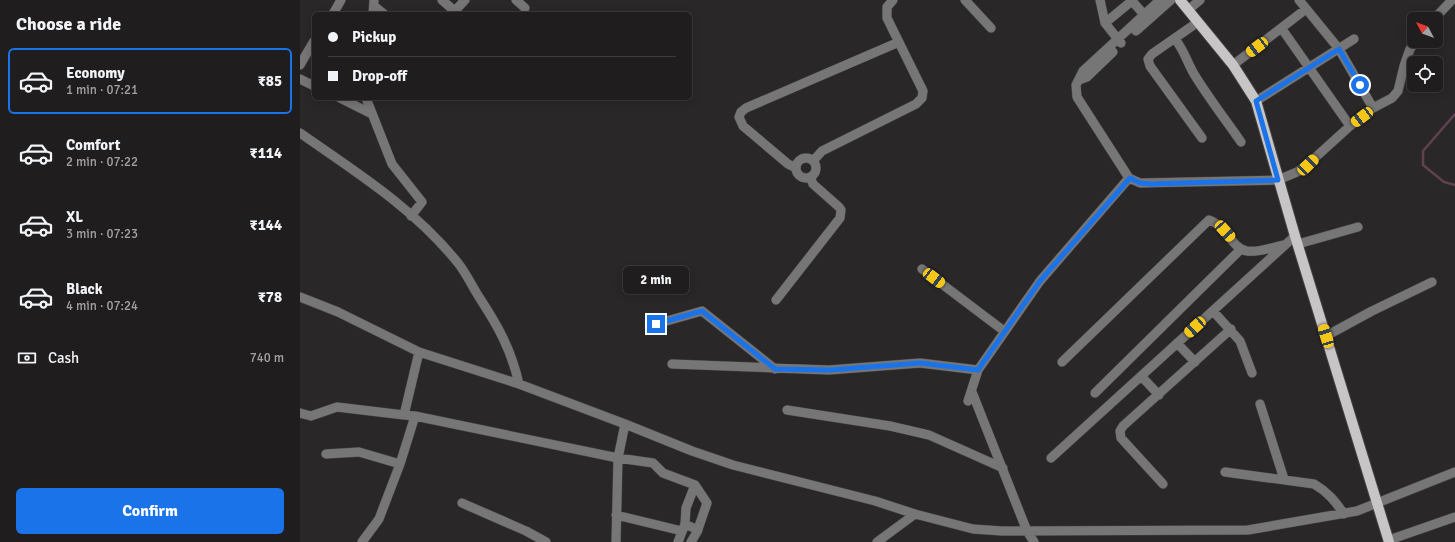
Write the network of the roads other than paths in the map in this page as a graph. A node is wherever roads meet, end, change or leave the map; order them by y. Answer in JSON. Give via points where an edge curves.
{"nodes":[{"id":1,"x":341,"y":0,"type":"edge"},
{"id":2,"x":442,"y":0,"type":"edge"},
{"id":3,"x":465,"y":0,"type":"edge"},
{"id":4,"x":516,"y":0,"type":"edge"},
{"id":5,"x":893,"y":0,"type":"edge"},
{"id":6,"x":964,"y":0,"type":"edge"},
{"id":7,"x":1100,"y":0,"type":"edge"},
{"id":8,"x":1132,"y":0,"type":"edge"},
{"id":9,"x":1160,"y":0,"type":"edge"},
{"id":10,"x":1171,"y":0,"type":"edge"},
{"id":11,"x":1180,"y":0,"type":"edge"},
{"id":12,"x":1200,"y":0,"type":"edge"},
{"id":13,"x":1299,"y":0,"type":"edge"},
{"id":14,"x":1452,"y":0,"type":"edge"},
{"id":15,"x":525,"y":8,"type":"dead end"},
{"id":16,"x":1306,"y":9,"type":"junction"},
{"id":17,"x":1188,"y":10,"type":"junction"},
{"id":18,"x":334,"y":12,"type":"edge"},
{"id":19,"x":454,"y":12,"type":"edge"},
{"id":20,"x":456,"y":12,"type":"edge"},
{"id":21,"x":1441,"y":12,"type":"edge"},
{"id":22,"x":1146,"y":17,"type":"junction"},
{"id":23,"x":1105,"y":22,"type":"junction"},
{"id":24,"x":1198,"y":22,"type":"junction"},
{"id":25,"x":991,"y":28,"type":"dead end"},
{"id":26,"x":1282,"y":29,"type":"junction"},
{"id":27,"x":1175,"y":39,"type":"junction"},
{"id":28,"x":1354,"y":39,"type":"dead end"},
{"id":29,"x":899,"y":42,"type":"junction"},
{"id":30,"x":1120,"y":42,"type":"junction"},
{"id":31,"x":312,"y":44,"type":"edge"},
{"id":32,"x":1411,"y":48,"type":"edge"},
{"id":33,"x":1339,"y":49,"type":"junction"},
{"id":34,"x":300,"y":65,"type":"edge"},
{"id":35,"x":1233,"y":65,"type":"junction"},
{"id":36,"x":1310,"y":68,"type":"junction"},
{"id":37,"x":300,"y":79,"type":"edge"},
{"id":38,"x":312,"y":85,"type":"edge"},
{"id":39,"x":344,"y":100,"type":"edge"},
{"id":40,"x":367,"y":100,"type":"edge"},
{"id":41,"x":1256,"y":101,"type":"junction"},
{"id":42,"x":1373,"y":108,"type":"junction"},
{"id":43,"x":372,"y":114,"type":"junction"},
{"id":44,"x":1350,"y":126,"type":"junction"},
{"id":45,"x":300,"y":133,"type":"edge"},
{"id":46,"x":1202,"y":138,"type":"dead end"},
{"id":47,"x":1241,"y":142,"type":"dead end"},
{"id":48,"x":813,"y":161,"type":"junction"},
{"id":49,"x":796,"y":168,"type":"junction"},
{"id":50,"x":810,"y":177,"type":"junction"},
{"id":51,"x":1130,"y":178,"type":"junction"},
{"id":52,"x":1278,"y":180,"type":"junction"},
{"id":53,"x":411,"y":216,"type":"junction"},
{"id":54,"x":1358,"y":227,"type":"dead end"},
{"id":55,"x":1296,"y":240,"type":"junction"},
{"id":56,"x":1285,"y":245,"type":"junction"},
{"id":57,"x":1241,"y":249,"type":"junction"},
{"id":58,"x":922,"y":269,"type":"dead end"},
{"id":59,"x":1432,"y":282,"type":"dead end"},
{"id":60,"x":300,"y":297,"type":"edge"},
{"id":61,"x":776,"y":300,"type":"dead end"},
{"id":62,"x":1213,"y":311,"type":"junction"},
{"id":63,"x":656,"y":324,"type":"dead end"},
{"id":64,"x":1231,"y":330,"type":"junction"},
{"id":65,"x":1004,"y":331,"type":"junction"},
{"id":66,"x":1326,"y":336,"type":"junction"},
{"id":67,"x":1177,"y":343,"type":"junction"},
{"id":68,"x":419,"y":352,"type":"junction"},
{"id":69,"x":1062,"y":362,"type":"dead end"},
{"id":70,"x":1195,"y":362,"type":"junction"},
{"id":71,"x":672,"y":364,"type":"dead end"},
{"id":72,"x":775,"y":369,"type":"junction"},
{"id":73,"x":978,"y":370,"type":"junction"},
{"id":74,"x":1252,"y":373,"type":"dead end"},
{"id":75,"x":1142,"y":376,"type":"junction"},
{"id":76,"x":519,"y":384,"type":"junction"},
{"id":77,"x":1095,"y":392,"type":"dead end"},
{"id":78,"x":1159,"y":395,"type":"junction"},
{"id":79,"x":1260,"y":404,"type":"dead end"},
{"id":80,"x":787,"y":410,"type":"dead end"},
{"id":81,"x":300,"y":413,"type":"edge"},
{"id":82,"x":404,"y":415,"type":"junction"},
{"id":83,"x":415,"y":416,"type":"junction"},
{"id":84,"x":625,"y":424,"type":"junction"},
{"id":85,"x":326,"y":454,"type":"dead end"},
{"id":86,"x":618,"y":458,"type":"junction"},
{"id":87,"x":1050,"y":458,"type":"dead end"},
{"id":88,"x":400,"y":464,"type":"junction"},
{"id":89,"x":1003,"y":468,"type":"junction"},
{"id":90,"x":1225,"y":472,"type":"dead end"},
{"id":91,"x":1455,"y":472,"type":"edge"},
{"id":92,"x":1284,"y":479,"type":"junction"},
{"id":93,"x":1163,"y":484,"type":"dead end"},
{"id":94,"x":695,"y":485,"type":"junction"},
{"id":95,"x":462,"y":503,"type":"dead end"},
{"id":96,"x":1378,"y":503,"type":"junction"},
{"id":97,"x":915,"y":514,"type":"junction"},
{"id":98,"x":1344,"y":514,"type":"junction"},
{"id":99,"x":616,"y":515,"type":"junction"},
{"id":100,"x":1455,"y":517,"type":"edge"},
{"id":101,"x":683,"y":528,"type":"junction"},
{"id":102,"x":698,"y":530,"type":"junction"},
{"id":103,"x":1027,"y":531,"type":"junction"},
{"id":104,"x":1389,"y":541,"type":"edge"},
{"id":105,"x":362,"y":542,"type":"edge"},
{"id":106,"x":546,"y":542,"type":"edge"},
{"id":107,"x":616,"y":542,"type":"edge"},
{"id":108,"x":678,"y":542,"type":"edge"},
{"id":109,"x":691,"y":542,"type":"edge"},
{"id":110,"x":877,"y":542,"type":"edge"},
{"id":111,"x":1034,"y":542,"type":"edge"}],
"edges":[{"from":1,"to":18,"type":"street"},
{"from":2,"to":19,"type":"street"},
{"from":3,"to":20,"type":"street"},
{"from":4,"to":15,"type":"street"},
{"from":5,"to":29,"type":"street","via":[[886,13]]},
{"from":6,"to":25,"type":"street"},
{"from":7,"to":23,"type":"street"},
{"from":8,"to":22,"type":"street"},
{"from":8,"to":23,"type":"street"},
{"from":9,"to":22,"type":"street"},
{"from":10,"to":22,"type":"street"},
{"from":11,"to":17,"type":"main road"},
{"from":12,"to":17,"type":"street"},
{"from":13,"to":16,"type":"street"},
{"from":14,"to":21,"type":"street"},
{"from":16,"to":26,"type":"street"},
{"from":16,"to":33,"type":"street"},
{"from":17,"to":24,"type":"main road"},
{"from":22,"to":30,"type":"street"},
{"from":23,"to":30,"type":"street"},
{"from":24,"to":27,"type":"street"},
{"from":24,"to":35,"type":"main road"},
{"from":26,"to":35,"type":"street"},
{"from":26,"to":36,"type":"street"},
{"from":27,"to":46,"type":"street","via":[[1148,59],[1150,66]]},
{"from":27,"to":47,"type":"street","via":[[1182,47],[1200,84]]},
{"from":28,"to":33,"type":"street"},
{"from":29,"to":48,"type":"street","via":[[923,91],[922,98],[916,104],[822,152]]},
{"from":29,"to":49,"type":"street","via":[[741,112],[739,117],[743,126]]},
{"from":30,"to":51,"type":"street","via":[[1076,85],[1077,97]]},
{"from":31,"to":34,"type":"street"},
{"from":32,"to":42,"type":"street","via":[[1398,91],[1392,98]]},
{"from":33,"to":36,"type":"street"},
{"from":33,"to":42,"type":"street"},
{"from":35,"to":41,"type":"main road"},
{"from":36,"to":41,"type":"street"},
{"from":36,"to":44,"type":"street"},
{"from":37,"to":38,"type":"street"},
{"from":39,"to":43,"type":"street"},
{"from":40,"to":43,"type":"street"},
{"from":41,"to":52,"type":"main road"},
{"from":42,"to":44,"type":"street"},
{"from":43,"to":53,"type":"street","via":[[392,164],[422,202]]},
{"from":44,"to":52,"type":"street","via":[[1308,165]]},
{"from":45,"to":53,"type":"street","via":[[390,196]]},
{"from":48,"to":49,"type":"street","via":[[807,158],[801,160]]},
{"from":48,"to":50,"type":"street","via":[[816,170]]},
{"from":49,"to":50,"type":"street","via":[[800,176]]},
{"from":50,"to":61,"type":"street","via":[[839,207],[840,218]]},
{"from":51,"to":52,"type":"street","via":[[1140,183],[1151,184]]},
{"from":51,"to":65,"type":"street","via":[[1040,281]]},
{"from":52,"to":55,"type":"main road"},
{"from":53,"to":76,"type":"street","via":[[428,229],[460,265],[500,330],[515,366]]},
{"from":54,"to":55,"type":"street"},
{"from":55,"to":56,"type":"street"},
{"from":55,"to":66,"type":"main road"},
{"from":56,"to":57,"type":"street","via":[[1257,251]]},
{"from":56,"to":62,"type":"street"},
{"from":57,"to":69,"type":"street","via":[[1217,222],[1209,220]]},
{"from":57,"to":77,"type":"street"},
{"from":58,"to":65,"type":"street"},
{"from":59,"to":66,"type":"street"},
{"from":60,"to":68,"type":"street","via":[[338,312]]},
{"from":62,"to":64,"type":"street"},
{"from":62,"to":67,"type":"street"},
{"from":63,"to":72,"type":"street","via":[[702,311]]},
{"from":64,"to":70,"type":"street"},
{"from":64,"to":74,"type":"street","via":[[1240,341]]},
{"from":65,"to":73,"type":"street"},
{"from":66,"to":96,"type":"main road"},
{"from":67,"to":70,"type":"street"},
{"from":67,"to":75,"type":"street"},
{"from":68,"to":76,"type":"street"},
{"from":68,"to":82,"type":"street"},
{"from":70,"to":78,"type":"street"},
{"from":71,"to":72,"type":"street"},
{"from":72,"to":73,"type":"street","via":[[830,370],[920,363]]},
{"from":73,"to":89,"type":"street","via":[[970,397]]},
{"from":75,"to":78,"type":"street"},
{"from":75,"to":87,"type":"street"},
{"from":76,"to":84,"type":"street"},
{"from":78,"to":93,"type":"street","via":[[1120,431],[1121,438]]},
{"from":79,"to":92,"type":"street"},
{"from":80,"to":89,"type":"street","via":[[890,426],[929,435]]},
{"from":81,"to":82,"type":"street","via":[[311,416],[337,407]]},
{"from":82,"to":83,"type":"street"},
{"from":83,"to":86,"type":"street"},
{"from":83,"to":88,"type":"street"},
{"from":84,"to":86,"type":"street"},
{"from":84,"to":97,"type":"street","via":[[733,465],[875,501]]},
{"from":85,"to":88,"type":"street","via":[[360,452]]},
{"from":86,"to":94,"type":"street","via":[[653,463],[663,473]]},
{"from":86,"to":99,"type":"street"},
{"from":88,"to":105,"type":"street","via":[[380,519]]},
{"from":89,"to":103,"type":"street"},
{"from":90,"to":92,"type":"street"},
{"from":91,"to":96,"type":"street"},
{"from":92,"to":98,"type":"street","via":[[1314,484],[1325,490]]},
{"from":94,"to":101,"type":"street","via":[[686,508]]},
{"from":94,"to":102,"type":"street","via":[[707,502]]},
{"from":95,"to":106,"type":"street"},
{"from":96,"to":98,"type":"street","via":[[1357,512]]},
{"from":96,"to":104,"type":"main road"},
{"from":97,"to":103,"type":"street","via":[[973,528]]},
{"from":97,"to":110,"type":"street"},
{"from":98,"to":103,"type":"street","via":[[1228,531]]},
{"from":99,"to":101,"type":"street"},
{"from":99,"to":107,"type":"street"},
{"from":100,"to":104,"type":"street"},
{"from":101,"to":102,"type":"street"},
{"from":101,"to":108,"type":"street"},
{"from":102,"to":109,"type":"street"},
{"from":103,"to":111,"type":"street"}]}
